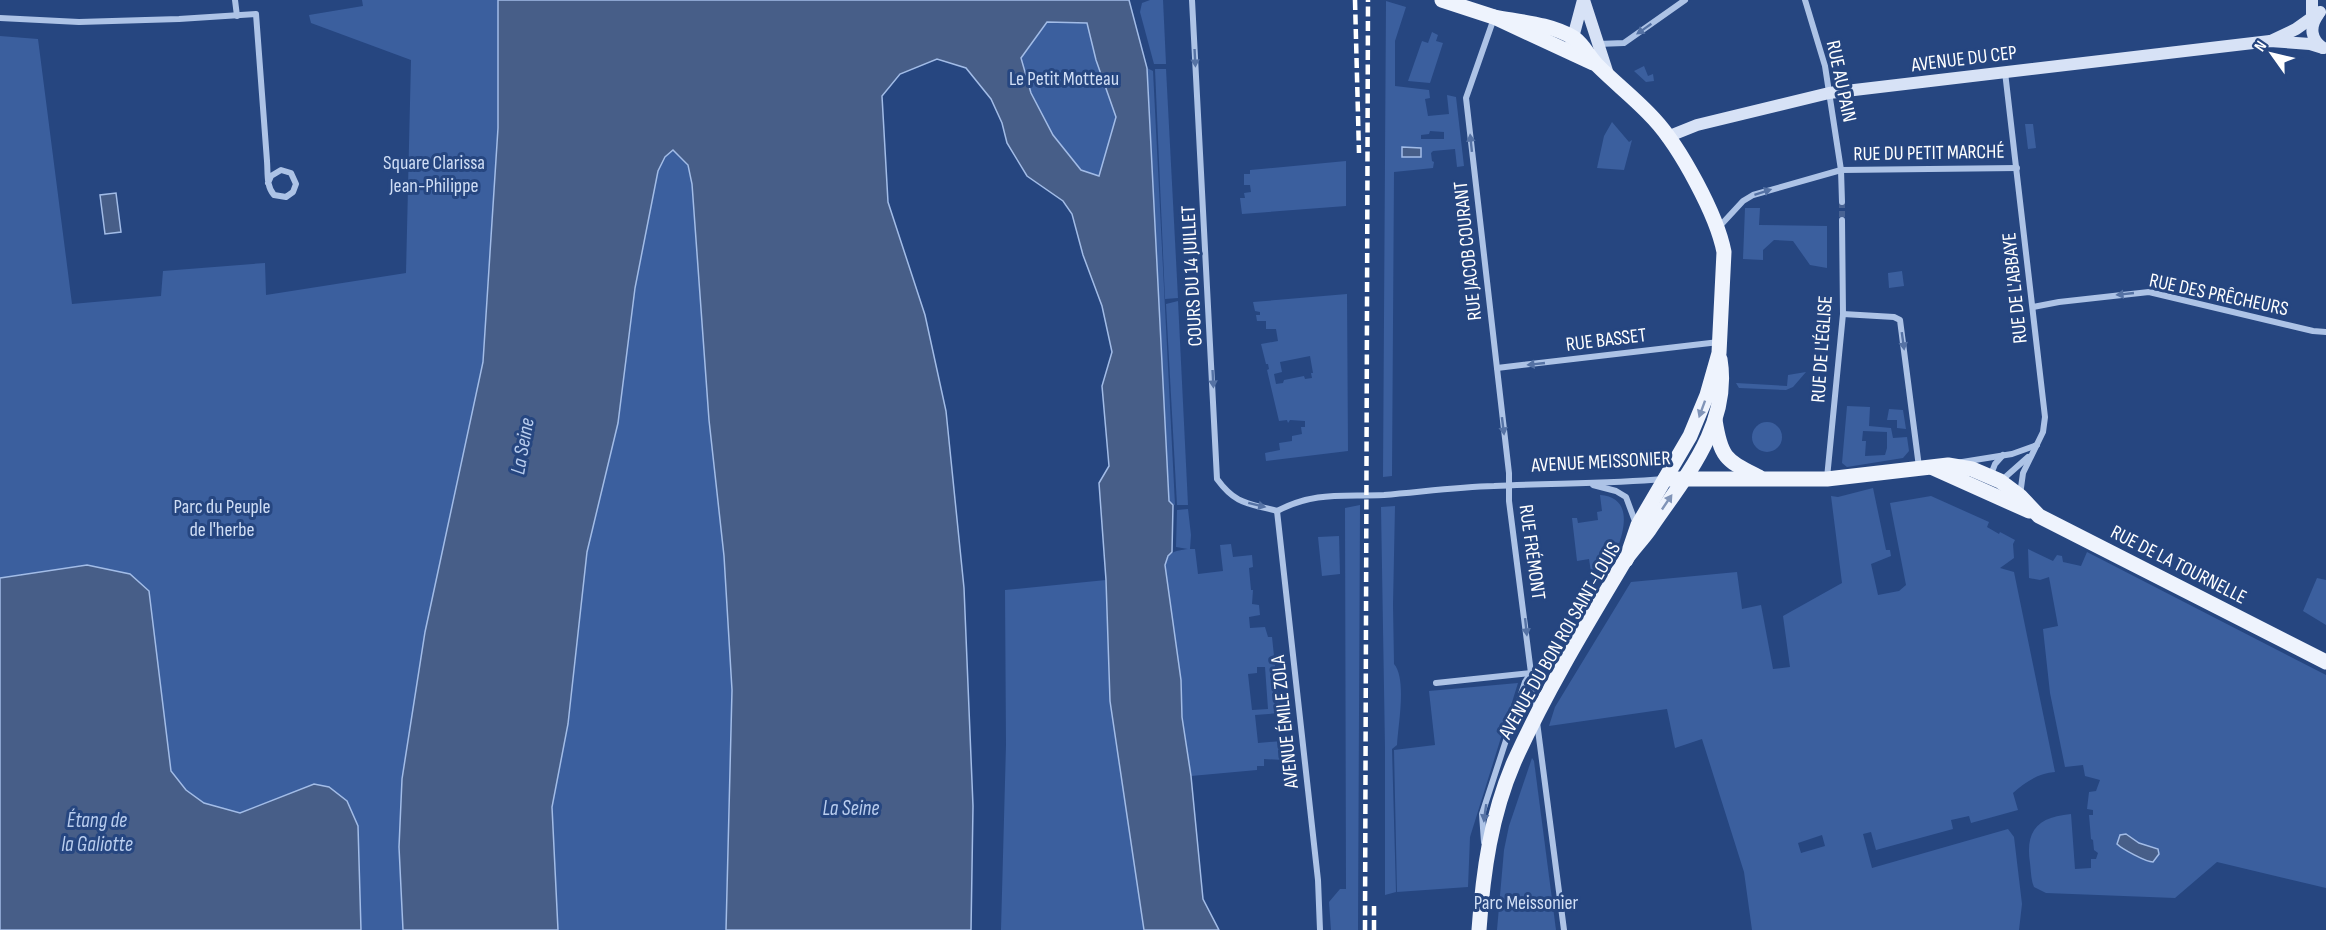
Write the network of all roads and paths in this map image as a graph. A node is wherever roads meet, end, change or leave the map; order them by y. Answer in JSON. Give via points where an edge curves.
{"nodes":[{"id":1,"x":235,"y":0,"type":"edge"},
{"id":2,"x":1192,"y":0,"type":"edge"},
{"id":3,"x":1442,"y":0,"type":"edge"},
{"id":4,"x":1583,"y":0,"type":"edge"},
{"id":5,"x":1685,"y":0,"type":"edge"},
{"id":6,"x":1805,"y":0,"type":"edge"},
{"id":7,"x":2312,"y":0,"type":"edge"},
{"id":8,"x":237,"y":16,"type":"junction"},
{"id":9,"x":2318,"y":17,"type":"edge"},
{"id":10,"x":0,"y":18,"type":"edge"},
{"id":11,"x":1494,"y":18,"type":"junction"},
{"id":12,"x":2270,"y":41,"type":"junction"},
{"id":13,"x":1598,"y":44,"type":"junction"},
{"id":14,"x":1571,"y":45,"type":"junction"},
{"id":15,"x":2324,"y":49,"type":"edge"},
{"id":16,"x":1602,"y":70,"type":"junction"},
{"id":17,"x":2006,"y":72,"type":"junction"},
{"id":18,"x":1829,"y":93,"type":"junction"},
{"id":19,"x":1668,"y":137,"type":"junction"},
{"id":20,"x":2017,"y":168,"type":"junction"},
{"id":21,"x":1841,"y":170,"type":"junction"},
{"id":22,"x":268,"y":183,"type":"junction"},
{"id":23,"x":1842,"y":202,"type":"tunnel mouth"},
{"id":24,"x":1842,"y":220,"type":"tunnel mouth"},
{"id":25,"x":1718,"y":228,"type":"junction"},
{"id":26,"x":2033,"y":307,"type":"junction"},
{"id":27,"x":1843,"y":314,"type":"junction"},
{"id":28,"x":2326,"y":332,"type":"edge"},
{"id":29,"x":1719,"y":347,"type":"junction"},
{"id":30,"x":1497,"y":368,"type":"junction"},
{"id":31,"x":1715,"y":420,"type":"junction"},
{"id":32,"x":2037,"y":445,"type":"junction"},
{"id":33,"x":2004,"y":455,"type":"junction"},
{"id":34,"x":1948,"y":465,"type":"junction"},
{"id":35,"x":1924,"y":467,"type":"junction"},
{"id":36,"x":1995,"y":478,"type":"junction"},
{"id":37,"x":1665,"y":479,"type":"junction"},
{"id":38,"x":1683,"y":479,"type":"junction"},
{"id":39,"x":1762,"y":479,"type":"junction"},
{"id":40,"x":1827,"y":479,"type":"junction"},
{"id":41,"x":1586,"y":484,"type":"junction"},
{"id":42,"x":1510,"y":486,"type":"junction"},
{"id":43,"x":1986,"y":492,"type":"junction"},
{"id":44,"x":2020,"y":495,"type":"junction"},
{"id":45,"x":1277,"y":511,"type":"junction"},
{"id":46,"x":2035,"y":513,"type":"junction"},
{"id":47,"x":1635,"y":534,"type":"junction"},
{"id":48,"x":1626,"y":560,"type":"junction"},
{"id":49,"x":2326,"y":662,"type":"edge"},
{"id":50,"x":1531,"y":673,"type":"junction"},
{"id":51,"x":1436,"y":683,"type":"dead end"},
{"id":52,"x":1537,"y":716,"type":"junction"},
{"id":53,"x":1486,"y":866,"type":"junction"},
{"id":54,"x":1320,"y":930,"type":"edge"},
{"id":55,"x":1479,"y":930,"type":"edge"},
{"id":56,"x":1564,"y":930,"type":"edge"}],
"edges":[{"from":1,"to":8,"type":"street"},
{"from":2,"to":45,"type":"street","name":"COURS DU 14 JUILLET","one_way":true,"via":[[1217,479],[1236,500]]},
{"from":3,"to":11,"type":"main road"},
{"from":4,"to":13,"type":"street"},
{"from":4,"to":14,"type":"street"},
{"from":5,"to":13,"type":"street","one_way":true,"via":[[1623,43]]},
{"from":6,"to":18,"type":"street","name":"RUE AU PAIN"},
{"from":7,"to":9,"type":"street"},
{"from":8,"to":10,"type":"street","via":[[79,22]]},
{"from":8,"to":22,"type":"street","via":[[256,14]]},
{"from":9,"to":12,"type":"street","name":"AVENUE DU CEP"},
{"from":9,"to":15,"type":"street","via":[[2314,40]]},
{"from":11,"to":14,"type":"main road","via":[[1552,28]]},
{"from":30,"to":11,"type":"street","name":"RUE JACOB COURANT","one_way":true,"via":[[1466,98]]},
{"from":12,"to":15,"type":"street","name":"AVENUE DU CEP"},
{"from":12,"to":17,"type":"street","name":"AVENUE DU CEP"},
{"from":13,"to":16,"type":"street"},
{"from":14,"to":16,"type":"main road"},
{"from":16,"to":19,"type":"main road"},
{"from":17,"to":18,"type":"street","name":"AVENUE DU CEP"},
{"from":17,"to":20,"type":"street","name":"RUE DE L'ABBAYE"},
{"from":18,"to":19,"type":"street","name":"AVENUE DU CEP","via":[[1697,125]]},
{"from":18,"to":21,"type":"street","name":"RUE AU PAIN"},
{"from":19,"to":25,"type":"main road","via":[[1695,179]]},
{"from":20,"to":21,"type":"street","name":"RUE DU PETIT MARCHÉ"},
{"from":20,"to":26,"type":"street","name":"RUE DE L'ABBAYE"},
{"from":21,"to":23,"type":"street"},
{"from":25,"to":21,"type":"street","name":"RUE DU PETIT MARCHÉ","one_way":true,"via":[[1753,195]]},
{"from":22,"to":22,"type":"street","via":[[271,192],[281,198],[290,195],[296,184],[291,173],[281,170]]},
{"from":24,"to":27,"type":"street","name":"RUE DE L'ÉGLISE"},
{"from":25,"to":29,"type":"main road","via":[[1724,252]]},
{"from":28,"to":26,"type":"street","name":"RUE DES PRÊCHEURS","one_way":true,"via":[[2149,292]]},
{"from":26,"to":32,"type":"street","name":"RUE DE L'ABBAYE","via":[[2044,417]]},
{"from":27,"to":35,"type":"street","one_way":true,"via":[[1900,320]]},
{"from":27,"to":40,"type":"street","name":"RUE DE L'ÉGLISE"},
{"from":29,"to":30,"type":"street","name":"RUE BASSET","one_way":true},
{"from":29,"to":31,"type":"main road","name":"AVENUE DU BON ROI SAINT-LOUIS","via":[[1723,384]]},
{"from":29,"to":37,"type":"main road","one_way":true,"via":[[1700,416]]},
{"from":30,"to":42,"type":"street","name":"RUE JACOB COURANT","one_way":true},
{"from":31,"to":38,"type":"main road","name":"AVENUE DU BON ROI SAINT-LOUIS","via":[[1706,444]]},
{"from":31,"to":39,"type":"main road","via":[[1725,456]]},
{"from":32,"to":33,"type":"street"},
{"from":32,"to":36,"type":"street","via":[[2021,465]]},
{"from":32,"to":44,"type":"street","name":"RUE DE L'ABBAYE","via":[[2023,473]]},
{"from":33,"to":34,"type":"street"},
{"from":33,"to":36,"type":"street","via":[[1995,464]]},
{"from":34,"to":35,"type":"main road","name":"AVENUE MEISSONIER"},
{"from":34,"to":36,"type":"main road","name":"AVENUE MEISSONIER"},
{"from":35,"to":40,"type":"main road","name":"AVENUE MEISSONIER"},
{"from":35,"to":43,"type":"main road"},
{"from":36,"to":43,"type":"street"},
{"from":36,"to":43,"type":"street"},
{"from":36,"to":44,"type":"main road","name":"AVENUE MEISSONIER"},
{"from":37,"to":38,"type":"main road","name":"AVENUE MEISSONIER"},
{"from":37,"to":41,"type":"street","name":"AVENUE MEISSONIER"},
{"from":37,"to":47,"type":"main road"},
{"from":38,"to":39,"type":"main road","name":"AVENUE MEISSONIER"},
{"from":48,"to":38,"type":"main road","name":"AVENUE DU BON ROI SAINT-LOUIS","one_way":true},
{"from":39,"to":40,"type":"main road","name":"AVENUE MEISSONIER"},
{"from":41,"to":42,"type":"street","name":"AVENUE MEISSONIER"},
{"from":41,"to":47,"type":"street","via":[[1626,497],[1635,517]]},
{"from":42,"to":45,"type":"street","name":"AVENUE MEISSONIER","via":[[1328,495]]},
{"from":42,"to":50,"type":"street","name":"RUE FRÉMONT","one_way":true},
{"from":43,"to":46,"type":"main road"},
{"from":44,"to":46,"type":"main road","name":"RUE DE LA TOURNELLE"},
{"from":45,"to":54,"type":"street","name":"AVENUE ÉMILE ZOLA"},
{"from":46,"to":49,"type":"main road","name":"RUE DE LA TOURNELLE"},
{"from":47,"to":48,"type":"main road"},
{"from":48,"to":52,"type":"main road","name":"AVENUE DU BON ROI SAINT-LOUIS"},
{"from":50,"to":51,"type":"street"},
{"from":50,"to":52,"type":"street","name":"RUE FRÉMONT"},
{"from":50,"to":53,"type":"street","one_way":true,"via":[[1482,814]]},
{"from":52,"to":53,"type":"main road","name":"AVENUE DU BON ROI SAINT-LOUIS","via":[[1497,808]]},
{"from":52,"to":56,"type":"street","name":"RUE FRÉMONT"},
{"from":53,"to":55,"type":"main road","name":"AVENUE DU BON ROI SAINT-LOUIS"}]}
